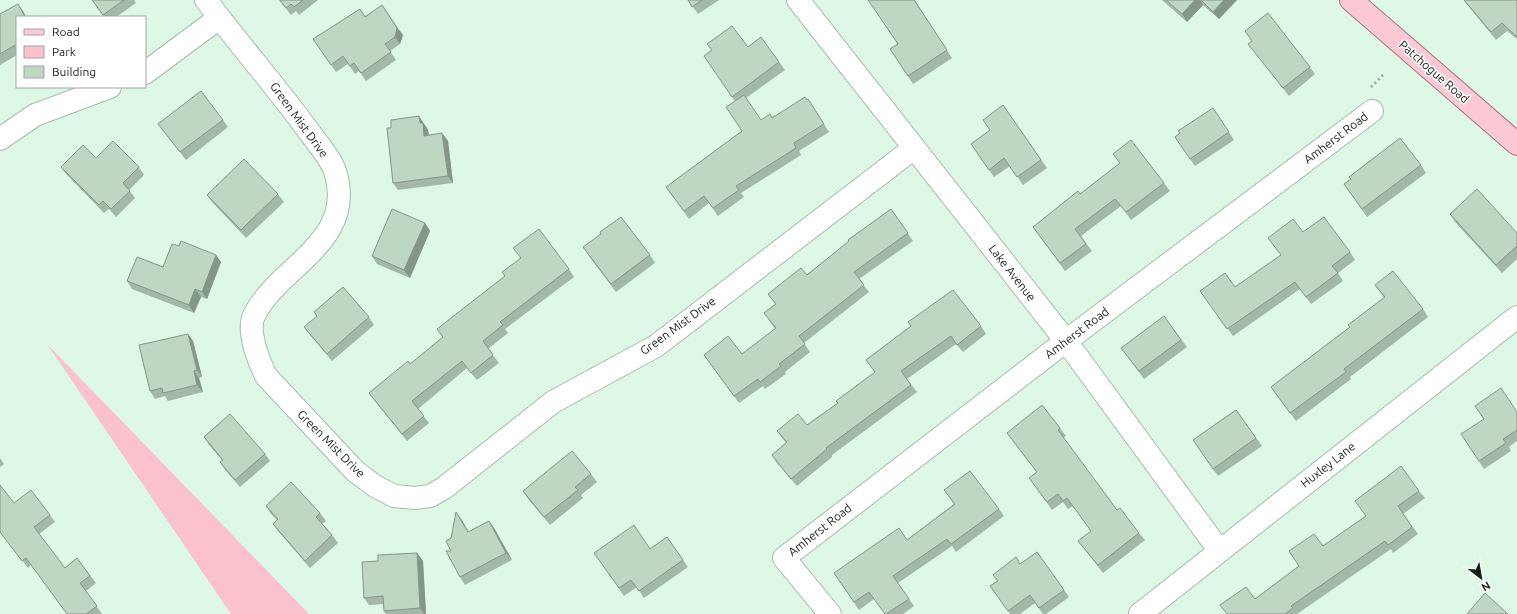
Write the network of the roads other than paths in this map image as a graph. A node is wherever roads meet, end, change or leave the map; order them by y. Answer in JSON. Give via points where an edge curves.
{"nodes":[{"id":1,"x":206,"y":0,"type":"edge"},
{"id":2,"x":798,"y":0,"type":"edge"},
{"id":3,"x":1352,"y":0,"type":"edge"},
{"id":4,"x":219,"y":18,"type":"junction"},
{"id":5,"x":146,"y":72,"type":"edge"},
{"id":6,"x":107,"y":88,"type":"edge"},
{"id":7,"x":1372,"y":111,"type":"dead end"},
{"id":8,"x":0,"y":139,"type":"edge"},
{"id":9,"x":1517,"y":144,"type":"edge"},
{"id":10,"x":914,"y":148,"type":"junction"},
{"id":11,"x":1517,"y":316,"type":"edge"},
{"id":12,"x":1066,"y":341,"type":"junction"},
{"id":13,"x":1220,"y":550,"type":"junction"},
{"id":14,"x":830,"y":614,"type":"edge"},
{"id":15,"x":1140,"y":614,"type":"edge"}],
"edges":[{"from":1,"to":4,"type":"street","name":"Green Mist Drive"},
{"from":2,"to":10,"type":"street","name":"Lake Avenue"},
{"from":3,"to":9,"type":"main road","name":"Patchogue Road"},
{"from":4,"to":5,"type":"street"},
{"from":4,"to":10,"type":"street","name":"Green Mist Drive","via":[[290,105],[323,151],[335,170],[338,189],[338,207],[332,225],[322,240],[271,290],[255,314],[253,337],[257,358],[266,376],[355,470],[375,486],[394,496],[430,496],[444,488],[553,402],[656,346]]},
{"from":6,"to":8,"type":"street","via":[[35,115]]},
{"from":7,"to":12,"type":"street","name":"Amherst Road"},
{"from":10,"to":12,"type":"street","name":"Lake Avenue"},
{"from":11,"to":13,"type":"street","name":"Huxley Lane"},
{"from":12,"to":13,"type":"street","name":"Lake Avenue"},
{"from":12,"to":14,"type":"street","name":"Amherst Road","via":[[784,558]]},
{"from":13,"to":15,"type":"street","name":"Huxley Lane"}]}
